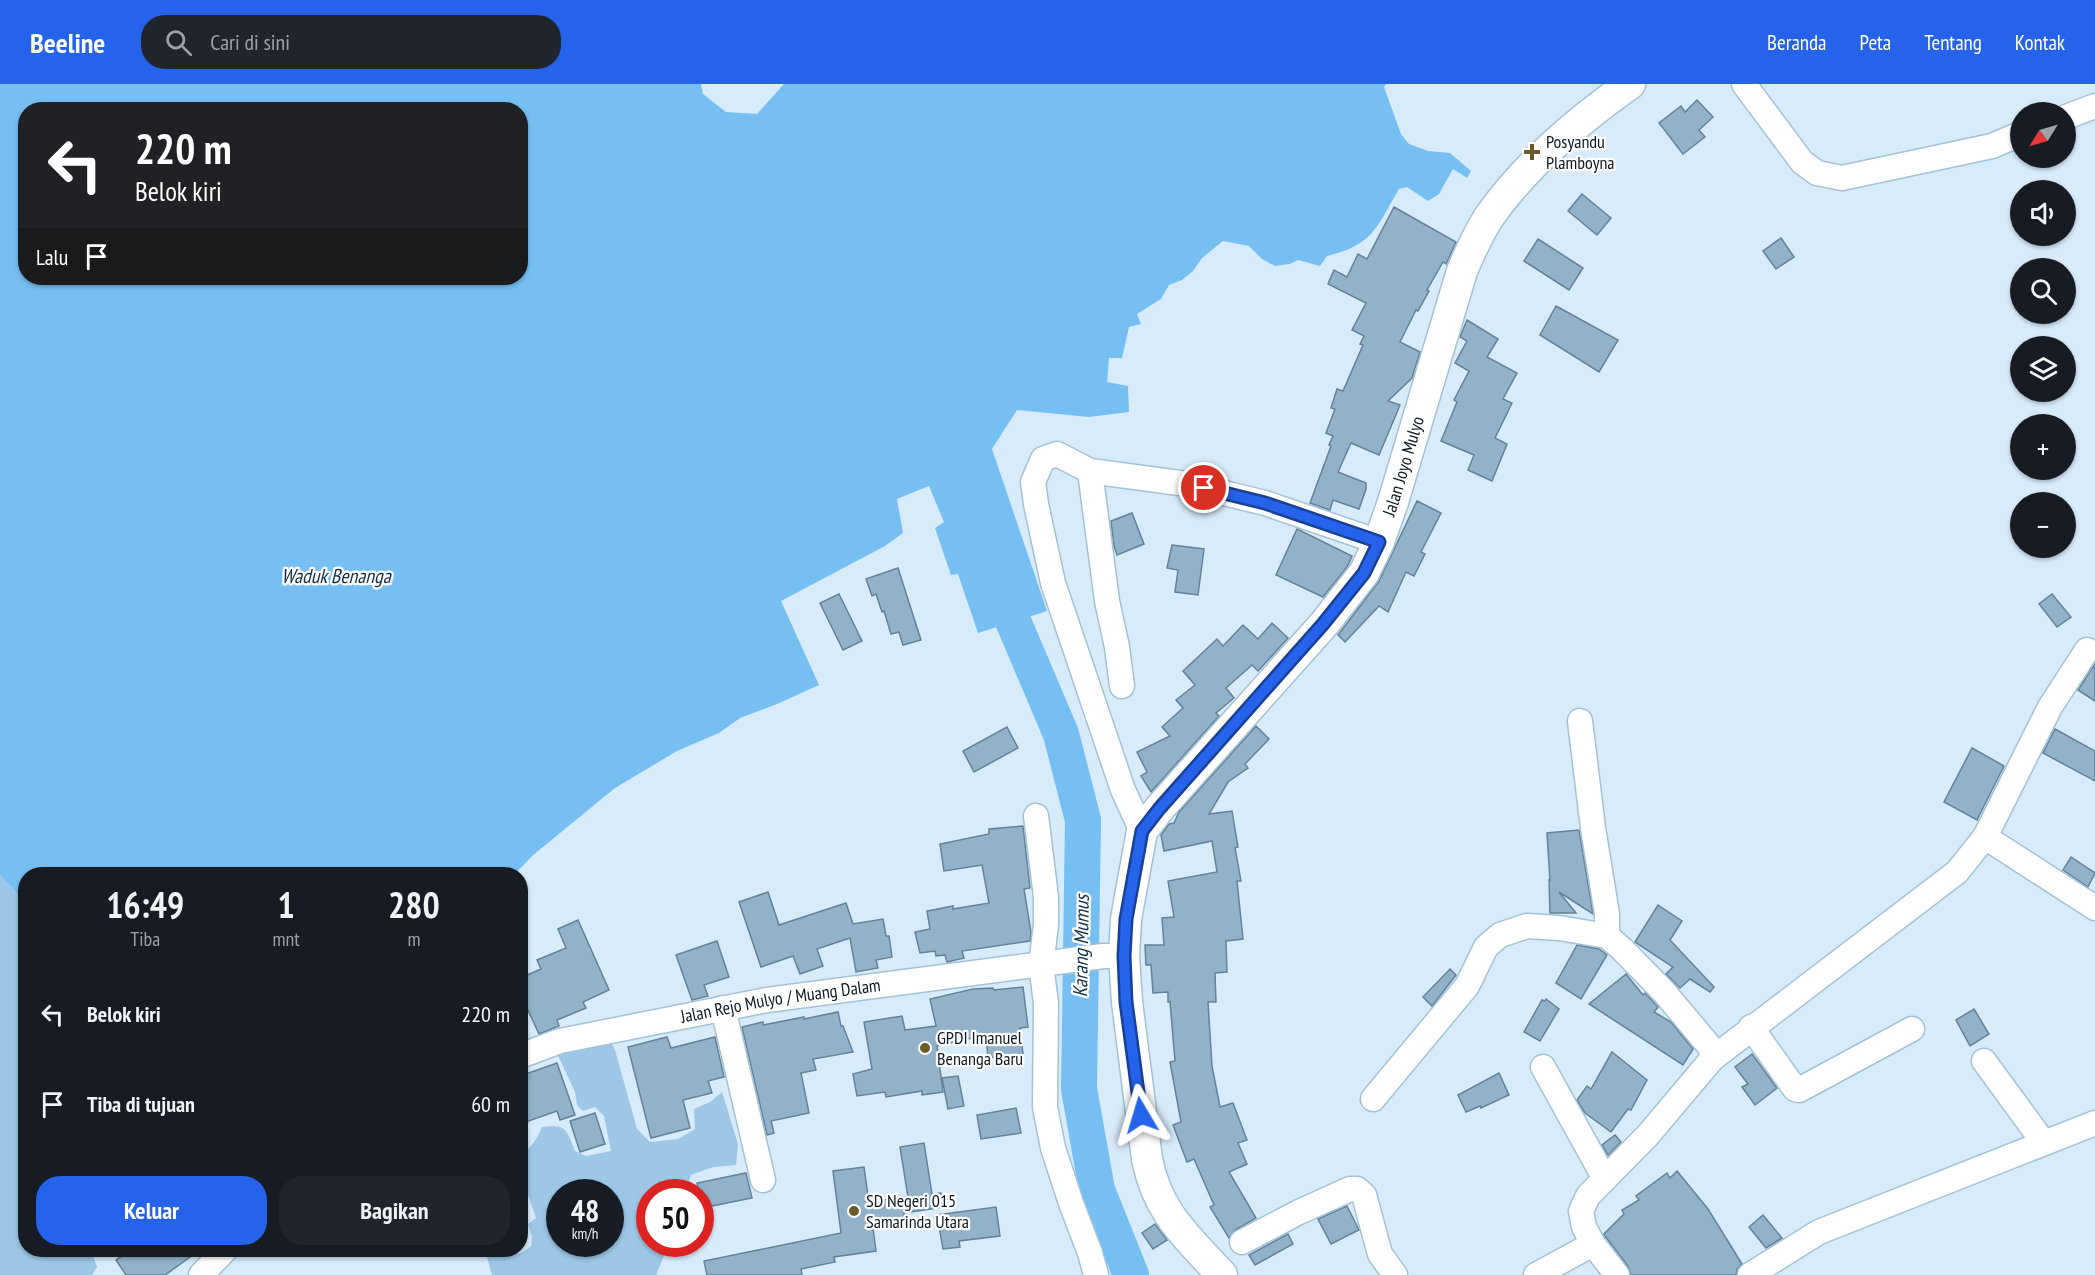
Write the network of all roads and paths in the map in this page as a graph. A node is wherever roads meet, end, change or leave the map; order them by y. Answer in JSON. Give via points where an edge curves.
{"nodes":[{"id":1,"x":1630,"y":84,"type":"edge"},
{"id":2,"x":1744,"y":84,"type":"edge"},
{"id":3,"x":2095,"y":106,"type":"edge"},
{"id":4,"x":2076,"y":113,"type":"edge"},
{"id":5,"x":2010,"y":138,"type":"edge"},
{"id":6,"x":1090,"y":471,"type":"junction"},
{"id":7,"x":1379,"y":542,"type":"junction"},
{"id":8,"x":2087,"y":650,"type":"dead end"},
{"id":9,"x":1122,"y":686,"type":"dead end"},
{"id":10,"x":1581,"y":721,"type":"dead end"},
{"id":11,"x":1036,"y":816,"type":"dead end"},
{"id":12,"x":1142,"y":831,"type":"junction"},
{"id":13,"x":1985,"y":837,"type":"junction"},
{"id":14,"x":2095,"y":908,"type":"edge"},
{"id":15,"x":1607,"y":936,"type":"junction"},
{"id":16,"x":1113,"y":956,"type":"junction"},
{"id":17,"x":1043,"y":964,"type":"junction"},
{"id":18,"x":723,"y":1008,"type":"junction"},
{"id":19,"x":1751,"y":1028,"type":"junction"},
{"id":20,"x":1912,"y":1029,"type":"dead end"},
{"id":21,"x":528,"y":1053,"type":"edge"},
{"id":22,"x":1712,"y":1059,"type":"junction"},
{"id":23,"x":1984,"y":1060,"type":"dead end"},
{"id":24,"x":1543,"y":1067,"type":"dead end"},
{"id":25,"x":1373,"y":1099,"type":"dead end"},
{"id":26,"x":2095,"y":1123,"type":"edge"},
{"id":27,"x":2044,"y":1143,"type":"junction"},
{"id":28,"x":1605,"y":1179,"type":"junction"},
{"id":29,"x":763,"y":1180,"type":"dead end"},
{"id":30,"x":1242,"y":1242,"type":"dead end"},
{"id":31,"x":1593,"y":1244,"type":"junction"},
{"id":32,"x":218,"y":1257,"type":"edge"},
{"id":33,"x":201,"y":1275,"type":"edge"},
{"id":34,"x":1096,"y":1275,"type":"edge"},
{"id":35,"x":1222,"y":1275,"type":"edge"},
{"id":36,"x":1395,"y":1275,"type":"edge"},
{"id":37,"x":1536,"y":1275,"type":"edge"},
{"id":38,"x":1617,"y":1275,"type":"edge"},
{"id":39,"x":1750,"y":1275,"type":"edge"}],
"edges":[{"from":1,"to":7,"type":"main road","name":"Jalan Joyo Mulyo","via":[[1531,167],[1505,194],[1473,244]]},
{"from":2,"to":5,"type":"street","via":[[1802,162],[1817,173],[1842,178],[1992,146]]},
{"from":3,"to":4,"type":"street"},
{"from":6,"to":7,"type":"street","via":[[1187,484],[1265,503]]},
{"from":6,"to":9,"type":"street"},
{"from":6,"to":12,"type":"street","via":[[1058,454],[1043,459],[1033,482],[1036,504],[1053,583],[1123,790]]},
{"from":7,"to":12,"type":"main road","name":"Jalan Joyo Mulyo","via":[[1364,573],[1323,624]]},
{"from":8,"to":13,"type":"street","via":[[2050,707]]},
{"from":10,"to":15,"type":"street"},
{"from":11,"to":17,"type":"street","via":[[1046,897]]},
{"from":12,"to":16,"type":"main road","name":"Jalan Joyo Mulyo","via":[[1126,919]]},
{"from":13,"to":14,"type":"street"},
{"from":13,"to":19,"type":"street","via":[[1957,872]]},
{"from":15,"to":22,"type":"street","via":[[1664,992],[1712,1048]]},
{"from":15,"to":25,"type":"street","via":[[1527,926],[1500,934],[1486,947],[1467,986]]},
{"from":16,"to":17,"type":"street","name":"Jalan Rejo Mulyo / Muang Dalam"},
{"from":16,"to":35,"type":"main road","name":"Jalan Joyo Mulyo","via":[[1126,1002],[1151,1179],[1164,1208]]},
{"from":17,"to":18,"type":"street","name":"Jalan Rejo Mulyo / Muang Dalam"},
{"from":17,"to":34,"type":"street","via":[[1045,1107],[1053,1148]]},
{"from":18,"to":21,"type":"street","name":"Jalan Rejo Mulyo / Muang Dalam","via":[[560,1041]]},
{"from":18,"to":29,"type":"street"},
{"from":19,"to":20,"type":"street","via":[[1799,1090]]},
{"from":19,"to":22,"type":"street"},
{"from":22,"to":28,"type":"street"},
{"from":23,"to":27,"type":"street"},
{"from":24,"to":28,"type":"street"},
{"from":26,"to":27,"type":"street"},
{"from":27,"to":39,"type":"street","via":[[1819,1232]]},
{"from":28,"to":31,"type":"street","via":[[1588,1196],[1581,1211]]},
{"from":30,"to":36,"type":"street","via":[[1297,1213],[1357,1189],[1364,1195],[1380,1254]]},
{"from":31,"to":37,"type":"street"},
{"from":31,"to":38,"type":"street"},
{"from":32,"to":33,"type":"street"}]}
